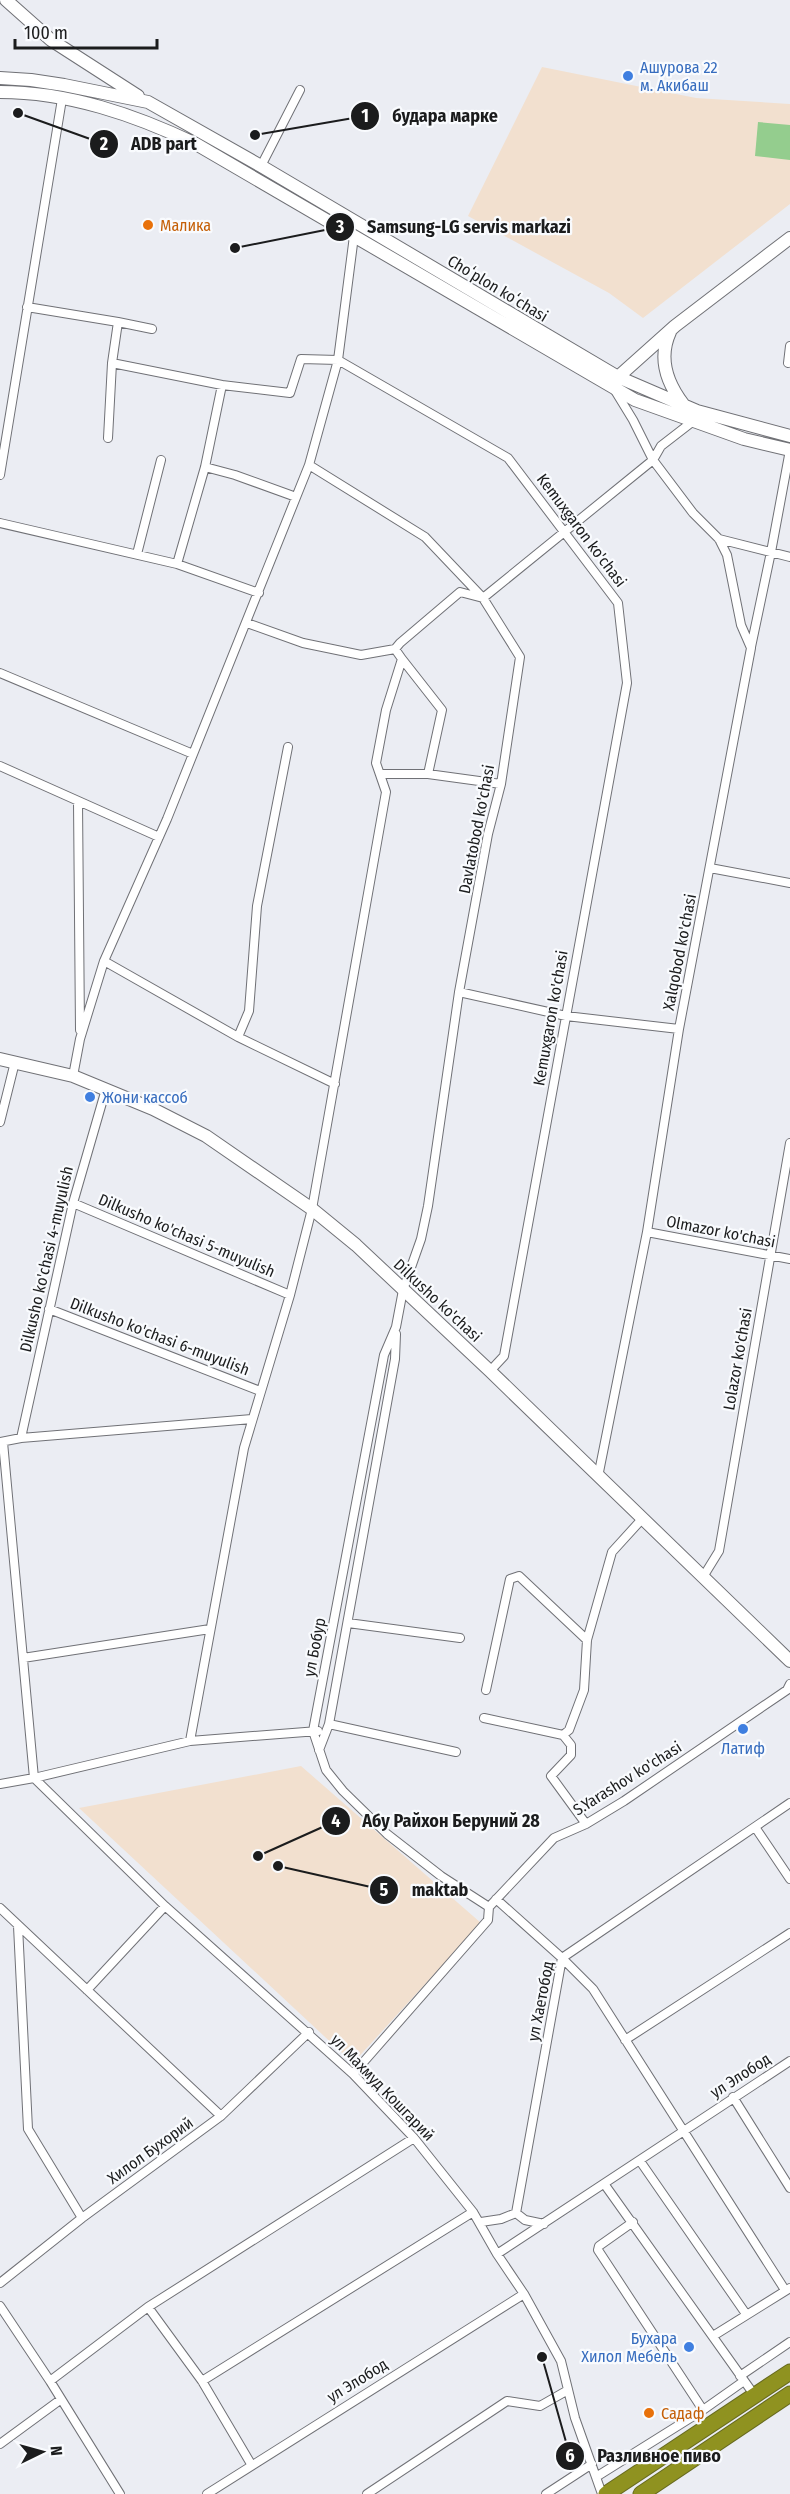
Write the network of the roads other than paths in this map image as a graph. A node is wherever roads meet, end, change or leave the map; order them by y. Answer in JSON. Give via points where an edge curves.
{"nodes":[{"id":1,"x":6,"y":0,"type":"edge"},
{"id":2,"x":0,"y":78,"type":"edge"},
{"id":3,"x":300,"y":90,"type":"dead end"},
{"id":4,"x":0,"y":92,"type":"edge"},
{"id":5,"x":62,"y":99,"type":"junction"},
{"id":6,"x":148,"y":102,"type":"junction"},
{"id":7,"x":261,"y":166,"type":"junction"},
{"id":8,"x":354,"y":236,"type":"junction"},
{"id":9,"x":790,"y":237,"type":"edge"},
{"id":10,"x":27,"y":306,"type":"junction"},
{"id":11,"x":118,"y":322,"type":"junction"},
{"id":12,"x":152,"y":329,"type":"dead end"},
{"id":13,"x":671,"y":330,"type":"junction"},
{"id":14,"x":790,"y":346,"type":"edge"},
{"id":15,"x":338,"y":360,"type":"junction"},
{"id":16,"x":112,"y":363,"type":"junction"},
{"id":17,"x":788,"y":363,"type":"dead end"},
{"id":18,"x":616,"y":383,"type":"junction"},
{"id":19,"x":222,"y":384,"type":"junction"},
{"id":20,"x":683,"y":405,"type":"junction"},
{"id":21,"x":692,"y":422,"type":"junction"},
{"id":22,"x":790,"y":436,"type":"edge"},
{"id":23,"x":108,"y":438,"type":"dead end"},
{"id":24,"x":790,"y":450,"type":"edge"},
{"id":25,"x":161,"y":460,"type":"dead end"},
{"id":26,"x":653,"y":460,"type":"junction"},
{"id":27,"x":309,"y":465,"type":"junction"},
{"id":28,"x":205,"y":467,"type":"junction"},
{"id":29,"x":0,"y":475,"type":"edge"},
{"id":30,"x":296,"y":497,"type":"junction"},
{"id":31,"x":0,"y":523,"type":"edge"},
{"id":32,"x":564,"y":530,"type":"junction"},
{"id":33,"x":719,"y":539,"type":"junction"},
{"id":34,"x":771,"y":552,"type":"junction"},
{"id":35,"x":137,"y":554,"type":"junction"},
{"id":36,"x":790,"y":557,"type":"edge"},
{"id":37,"x":177,"y":564,"type":"junction"},
{"id":38,"x":259,"y":593,"type":"junction"},
{"id":39,"x":483,"y":598,"type":"junction"},
{"id":40,"x":247,"y":623,"type":"junction"},
{"id":41,"x":750,"y":648,"type":"junction"},
{"id":42,"x":395,"y":649,"type":"junction"},
{"id":43,"x":402,"y":659,"type":"junction"},
{"id":44,"x":0,"y":673,"type":"edge"},
{"id":45,"x":288,"y":747,"type":"dead end"},
{"id":46,"x":193,"y":754,"type":"junction"},
{"id":47,"x":0,"y":766,"type":"edge"},
{"id":48,"x":380,"y":774,"type":"junction"},
{"id":49,"x":428,"y":774,"type":"junction"},
{"id":50,"x":501,"y":784,"type":"junction"},
{"id":51,"x":78,"y":802,"type":"junction"},
{"id":52,"x":159,"y":837,"type":"junction"},
{"id":53,"x":710,"y":868,"type":"junction"},
{"id":54,"x":790,"y":883,"type":"edge"},
{"id":55,"x":104,"y":961,"type":"junction"},
{"id":56,"x":459,"y":992,"type":"junction"},
{"id":57,"x":566,"y":1016,"type":"junction"},
{"id":58,"x":680,"y":1029,"type":"junction"},
{"id":59,"x":238,"y":1037,"type":"junction"},
{"id":60,"x":80,"y":1039,"type":"junction"},
{"id":61,"x":0,"y":1059,"type":"edge"},
{"id":62,"x":15,"y":1062,"type":"junction"},
{"id":63,"x":73,"y":1076,"type":"junction"},
{"id":64,"x":335,"y":1084,"type":"junction"},
{"id":65,"x":106,"y":1089,"type":"junction"},
{"id":66,"x":0,"y":1122,"type":"edge"},
{"id":67,"x":790,"y":1143,"type":"edge"},
{"id":68,"x":73,"y":1203,"type":"junction"},
{"id":69,"x":312,"y":1209,"type":"junction"},
{"id":70,"x":647,"y":1232,"type":"junction"},
{"id":71,"x":770,"y":1256,"type":"junction"},
{"id":72,"x":790,"y":1260,"type":"edge"},
{"id":73,"x":403,"y":1290,"type":"junction"},
{"id":74,"x":290,"y":1295,"type":"junction"},
{"id":75,"x":49,"y":1309,"type":"junction"},
{"id":76,"x":396,"y":1327,"type":"junction"},
{"id":77,"x":490,"y":1371,"type":"junction"},
{"id":78,"x":260,"y":1391,"type":"junction"},
{"id":79,"x":252,"y":1419,"type":"junction"},
{"id":80,"x":21,"y":1438,"type":"junction"},
{"id":81,"x":2,"y":1442,"type":"edge"},
{"id":82,"x":598,"y":1477,"type":"junction"},
{"id":83,"x":642,"y":1520,"type":"junction"},
{"id":84,"x":703,"y":1577,"type":"junction"},
{"id":85,"x":348,"y":1623,"type":"junction"},
{"id":86,"x":210,"y":1629,"type":"junction"},
{"id":87,"x":460,"y":1638,"type":"dead end"},
{"id":88,"x":587,"y":1640,"type":"junction"},
{"id":89,"x":23,"y":1658,"type":"junction"},
{"id":90,"x":790,"y":1661,"type":"edge"},
{"id":91,"x":790,"y":1684,"type":"edge"},
{"id":92,"x":486,"y":1690,"type":"dead end"},
{"id":93,"x":484,"y":1718,"type":"dead end"},
{"id":94,"x":328,"y":1727,"type":"junction"},
{"id":95,"x":313,"y":1731,"type":"junction"},
{"id":96,"x":563,"y":1736,"type":"junction"},
{"id":97,"x":190,"y":1741,"type":"junction"},
{"id":98,"x":319,"y":1750,"type":"junction"},
{"id":99,"x":456,"y":1752,"type":"dead end"},
{"id":100,"x":34,"y":1778,"type":"junction"},
{"id":101,"x":0,"y":1784,"type":"edge"},
{"id":102,"x":790,"y":1803,"type":"edge"},
{"id":103,"x":586,"y":1824,"type":"junction"},
{"id":104,"x":755,"y":1827,"type":"junction"},
{"id":105,"x":790,"y":1879,"type":"edge"},
{"id":106,"x":496,"y":1899,"type":"junction"},
{"id":107,"x":165,"y":1906,"type":"junction"},
{"id":108,"x":489,"y":1907,"type":"junction"},
{"id":109,"x":0,"y":1908,"type":"edge"},
{"id":110,"x":18,"y":1926,"type":"junction"},
{"id":111,"x":790,"y":1934,"type":"edge"},
{"id":112,"x":562,"y":1958,"type":"junction"},
{"id":113,"x":87,"y":1990,"type":"junction"},
{"id":114,"x":309,"y":2032,"type":"junction"},
{"id":115,"x":625,"y":2040,"type":"junction"},
{"id":116,"x":790,"y":2061,"type":"edge"},
{"id":117,"x":353,"y":2074,"type":"junction"},
{"id":118,"x":733,"y":2097,"type":"junction"},
{"id":119,"x":222,"y":2116,"type":"junction"},
{"id":120,"x":685,"y":2130,"type":"junction"},
{"id":121,"x":414,"y":2138,"type":"junction"},
{"id":122,"x":640,"y":2161,"type":"junction"},
{"id":123,"x":605,"y":2185,"type":"junction"},
{"id":124,"x":790,"y":2187,"type":"edge"},
{"id":125,"x":473,"y":2212,"type":"junction"},
{"id":126,"x":516,"y":2213,"type":"junction"},
{"id":127,"x":82,"y":2218,"type":"junction"},
{"id":128,"x":481,"y":2222,"type":"junction"},
{"id":129,"x":633,"y":2222,"type":"junction"},
{"id":130,"x":544,"y":2224,"type":"junction"},
{"id":131,"x":497,"y":2254,"type":"junction"},
{"id":132,"x":0,"y":2283,"type":"edge"},
{"id":133,"x":788,"y":2289,"type":"edge"},
{"id":134,"x":524,"y":2294,"type":"junction"},
{"id":135,"x":0,"y":2306,"type":"edge"},
{"id":136,"x":148,"y":2307,"type":"junction"},
{"id":137,"x":746,"y":2314,"type":"junction"},
{"id":138,"x":713,"y":2336,"type":"junction"},
{"id":139,"x":790,"y":2342,"type":"edge"},
{"id":140,"x":790,"y":2372,"type":"edge"},
{"id":141,"x":742,"y":2378,"type":"junction"},
{"id":142,"x":50,"y":2381,"type":"junction"},
{"id":143,"x":202,"y":2381,"type":"junction"},
{"id":144,"x":568,"y":2390,"type":"junction"},
{"id":145,"x":790,"y":2394,"type":"edge"},
{"id":146,"x":755,"y":2396,"type":"junction"},
{"id":147,"x":60,"y":2400,"type":"junction"},
{"id":148,"x":703,"y":2410,"type":"junction"},
{"id":149,"x":0,"y":2444,"type":"edge"},
{"id":150,"x":251,"y":2464,"type":"junction"},
{"id":151,"x":592,"y":2464,"type":"junction"},
{"id":152,"x":596,"y":2477,"type":"junction"},
{"id":153,"x":120,"y":2494,"type":"edge"},
{"id":154,"x":207,"y":2494,"type":"edge"},
{"id":155,"x":367,"y":2494,"type":"edge"},
{"id":156,"x":546,"y":2494,"type":"edge"},
{"id":157,"x":604,"y":2494,"type":"edge"},
{"id":158,"x":641,"y":2494,"type":"edge"}],
"edges":[{"from":1,"to":6,"type":"main road","via":[[51,40]]},
{"from":2,"to":6,"type":"main road","name":"Choʻplon koʻchasi","via":[[64,85]]},
{"from":3,"to":7,"type":"street"},
{"from":4,"to":5,"type":"main road","name":"Choʻplon koʻchasi"},
{"from":5,"to":8,"type":"main road","name":"Choʻplon koʻchasi","via":[[118,111],[196,144]]},
{"from":5,"to":10,"type":"street"},
{"from":6,"to":7,"type":"main road","name":"Choʻplon koʻchasi"},
{"from":7,"to":18,"type":"main road","name":"Choʻplon koʻchasi"},
{"from":8,"to":15,"type":"street"},
{"from":8,"to":18,"type":"main road","name":"Choʻplon koʻchasi"},
{"from":9,"to":13,"type":"main road"},
{"from":10,"to":11,"type":"street"},
{"from":10,"to":29,"type":"street"},
{"from":11,"to":12,"type":"street"},
{"from":11,"to":16,"type":"street"},
{"from":13,"to":18,"type":"main road"},
{"from":13,"to":20,"type":"main road","via":[[664,348],[665,370]]},
{"from":14,"to":17,"type":"street"},
{"from":15,"to":19,"type":"street","name":"Kemuxgaron ko'chasi","via":[[301,359],[290,393]]},
{"from":15,"to":27,"type":"street"},
{"from":15,"to":32,"type":"street","name":"Kemuxgaron ko'chasi","via":[[508,458]]},
{"from":16,"to":19,"type":"street","name":"Kemuxgaron ko'chasi"},
{"from":16,"to":23,"type":"street"},
{"from":18,"to":20,"type":"main road","name":"Choʻplon koʻchasi"},
{"from":18,"to":21,"type":"main road","name":"Choʻplon koʻchasi","via":[[640,403]]},
{"from":18,"to":26,"type":"street","name":"Xalqobod ko'chasi"},
{"from":19,"to":28,"type":"street"},
{"from":20,"to":22,"type":"main road","name":"Choʻplon koʻchasi"},
{"from":21,"to":24,"type":"main road","name":"Choʻplon koʻchasi"},
{"from":21,"to":26,"type":"street","via":[[661,446]]},
{"from":24,"to":34,"type":"street"},
{"from":25,"to":35,"type":"street"},
{"from":26,"to":32,"type":"street"},
{"from":26,"to":33,"type":"street","name":"Xalqobod ko'chasi","via":[[693,513]]},
{"from":27,"to":30,"type":"street"},
{"from":27,"to":39,"type":"street","name":"Davlatobod ko'chasi","via":[[425,537]]},
{"from":28,"to":30,"type":"street"},
{"from":28,"to":37,"type":"street"},
{"from":30,"to":38,"type":"street"},
{"from":31,"to":35,"type":"street"},
{"from":32,"to":39,"type":"street"},
{"from":32,"to":57,"type":"street","name":"Kemuxgaron ko'chasi","via":[[618,603],[627,683]]},
{"from":33,"to":34,"type":"street"},
{"from":33,"to":41,"type":"street","name":"Xalqobod ko'chasi","via":[[727,555],[741,625]]},
{"from":34,"to":36,"type":"street"},
{"from":34,"to":41,"type":"street"},
{"from":35,"to":37,"type":"street"},
{"from":37,"to":38,"type":"street"},
{"from":38,"to":40,"type":"street"},
{"from":39,"to":42,"type":"street","via":[[460,592]]},
{"from":39,"to":50,"type":"street","name":"Davlatobod ko'chasi","via":[[520,657]]},
{"from":40,"to":42,"type":"street","via":[[303,642],[361,655]]},
{"from":40,"to":46,"type":"street"},
{"from":41,"to":53,"type":"street","name":"Xalqobod ko'chasi"},
{"from":42,"to":43,"type":"street"},
{"from":43,"to":48,"type":"street","via":[[386,710],[376,763]]},
{"from":43,"to":49,"type":"street","via":[[442,710]]},
{"from":44,"to":46,"type":"street"},
{"from":45,"to":59,"type":"street","via":[[257,906],[249,1011]]},
{"from":46,"to":52,"type":"street"},
{"from":47,"to":51,"type":"street"},
{"from":48,"to":49,"type":"street"},
{"from":48,"to":64,"type":"street","via":[[386,792]]},
{"from":49,"to":50,"type":"street"},
{"from":50,"to":56,"type":"street","name":"Davlatobod ko'chasi"},
{"from":51,"to":52,"type":"street"},
{"from":51,"to":60,"type":"street"},
{"from":52,"to":55,"type":"street"},
{"from":53,"to":54,"type":"street"},
{"from":53,"to":58,"type":"street","name":"Xalqobod ko'chasi"},
{"from":55,"to":59,"type":"street"},
{"from":55,"to":60,"type":"street"},
{"from":56,"to":57,"type":"street"},
{"from":56,"to":73,"type":"street","name":"Davlatobod ko'chasi","via":[[429,1206]]},
{"from":57,"to":58,"type":"street"},
{"from":57,"to":77,"type":"street","name":"Kemuxgaron ko'chasi","via":[[504,1356]]},
{"from":58,"to":70,"type":"street","name":"Xalqobod ko'chasi"},
{"from":59,"to":64,"type":"street"},
{"from":60,"to":63,"type":"street"},
{"from":61,"to":62,"type":"main road","name":"Dilkusho ko'chasi"},
{"from":62,"to":63,"type":"main road","name":"Dilkusho ko'chasi"},
{"from":62,"to":66,"type":"street"},
{"from":63,"to":65,"type":"main road","name":"Dilkusho ko'chasi"},
{"from":64,"to":69,"type":"street"},
{"from":65,"to":68,"type":"street","name":"Dilkusho ko'chasi 4-muyulish"},
{"from":65,"to":69,"type":"main road","name":"Dilkusho ko'chasi","via":[[206,1136]]},
{"from":67,"to":71,"type":"street","name":"Lolazor ko'chasi"},
{"from":68,"to":74,"type":"street","name":"Dilkusho ko'chasi 5-muyulish"},
{"from":68,"to":75,"type":"street","name":"Dilkusho ko'chasi 4-muyulish"},
{"from":69,"to":73,"type":"main road","name":"Dilkusho ko'chasi","via":[[357,1245]]},
{"from":69,"to":74,"type":"street"},
{"from":70,"to":71,"type":"street","name":"Olmazor ko'chasi"},
{"from":70,"to":82,"type":"street","name":"Xalqobod ko'chasi"},
{"from":71,"to":72,"type":"street","name":"Olmazor ko'chasi"},
{"from":71,"to":84,"type":"street","name":"Lolazor ko'chasi","via":[[719,1551]]},
{"from":73,"to":76,"type":"street","name":"ул Бобур"},
{"from":73,"to":77,"type":"main road","name":"Dilkusho ko'chasi"},
{"from":74,"to":78,"type":"street"},
{"from":75,"to":78,"type":"street","name":"Dilkusho ko'chasi 6-muyulish"},
{"from":75,"to":80,"type":"street","name":"Dilkusho ko'chasi 4-muyulish"},
{"from":76,"to":85,"type":"street","via":[[395,1359]]},
{"from":76,"to":95,"type":"street","name":"ул Бобур","via":[[384,1355]]},
{"from":77,"to":82,"type":"main road","name":"Dilkusho ko'chasi"},
{"from":78,"to":79,"type":"street"},
{"from":79,"to":80,"type":"street"},
{"from":79,"to":86,"type":"street"},
{"from":80,"to":81,"type":"street"},
{"from":81,"to":89,"type":"street"},
{"from":82,"to":83,"type":"main road","name":"Dilkusho ko'chasi"},
{"from":83,"to":84,"type":"main road","name":"Dilkusho ko'chasi"},
{"from":83,"to":88,"type":"street","via":[[612,1552]]},
{"from":84,"to":90,"type":"main road","name":"Dilkusho ko'chasi"},
{"from":85,"to":87,"type":"street"},
{"from":85,"to":94,"type":"street"},
{"from":86,"to":89,"type":"street"},
{"from":86,"to":97,"type":"street"},
{"from":88,"to":92,"type":"street","via":[[519,1576],[510,1579]]},
{"from":88,"to":96,"type":"street","via":[[584,1690]]},
{"from":89,"to":100,"type":"street"},
{"from":91,"to":103,"type":"street","name":"S.Yarashov ko'chasi","via":[[725,1733]]},
{"from":93,"to":96,"type":"street"},
{"from":94,"to":95,"type":"street"},
{"from":94,"to":98,"type":"street"},
{"from":94,"to":99,"type":"street"},
{"from":95,"to":97,"type":"street"},
{"from":95,"to":98,"type":"street"},
{"from":96,"to":103,"type":"street","via":[[571,1745],[571,1755],[551,1776]]},
{"from":97,"to":100,"type":"street"},
{"from":98,"to":108,"type":"street","via":[[326,1770],[387,1834]]},
{"from":100,"to":101,"type":"street"},
{"from":100,"to":107,"type":"street","name":"ул Махмуд Кошгарий"},
{"from":102,"to":104,"type":"street","name":"ул Хаетобод"},
{"from":103,"to":106,"type":"street","name":"S.Yarashov ko'chasi","via":[[554,1838]]},
{"from":104,"to":105,"type":"street"},
{"from":104,"to":112,"type":"street","name":"ул Хаетобод"},
{"from":106,"to":108,"type":"street","name":"S.Yarashov ko'chasi"},
{"from":106,"to":112,"type":"street"},
{"from":107,"to":113,"type":"street"},
{"from":107,"to":114,"type":"street","name":"ул Махмуд Кошгарий"},
{"from":108,"to":117,"type":"street","name":"S.Yarashov ko'chasi","via":[[488,1920]]},
{"from":109,"to":110,"type":"street"},
{"from":110,"to":113,"type":"street"},
{"from":110,"to":127,"type":"street","via":[[28,2128]]},
{"from":111,"to":115,"type":"street"},
{"from":112,"to":115,"type":"street","via":[[593,1989]]},
{"from":112,"to":126,"type":"street","name":"ул Хаетобод"},
{"from":113,"to":119,"type":"street"},
{"from":114,"to":117,"type":"street","name":"ул Махмуд Кошгарий"},
{"from":114,"to":119,"type":"street","name":"Хилол Бухорий"},
{"from":115,"to":120,"type":"street"},
{"from":116,"to":118,"type":"street","name":"ул Элобод"},
{"from":117,"to":121,"type":"street","name":"ул Махмуд Кошгарий"},
{"from":118,"to":120,"type":"street","name":"ул Элобод"},
{"from":118,"to":124,"type":"street"},
{"from":119,"to":127,"type":"street","name":"Хилол Бухорий"},
{"from":120,"to":122,"type":"street","name":"ул Элобод"},
{"from":120,"to":133,"type":"street","via":[[737,2218]]},
{"from":121,"to":125,"type":"street","name":"ул Махмуд Кошгарий"},
{"from":121,"to":136,"type":"street"},
{"from":122,"to":123,"type":"street","name":"ул Элобод"},
{"from":122,"to":137,"type":"street"},
{"from":123,"to":129,"type":"street"},
{"from":123,"to":130,"type":"street","name":"ул Элобод"},
{"from":125,"to":128,"type":"street","name":"ул Махмуд Кошгарий"},
{"from":125,"to":143,"type":"street"},
{"from":126,"to":128,"type":"street"},
{"from":126,"to":130,"type":"street","via":[[525,2220]]},
{"from":127,"to":132,"type":"street","name":"Хилол Бухорий"},
{"from":128,"to":131,"type":"street","name":"ул Махмуд Кошгарий"},
{"from":129,"to":138,"type":"street"},
{"from":129,"to":148,"type":"street","via":[[598,2250]]},
{"from":130,"to":131,"type":"street","name":"ул Элобод"},
{"from":131,"to":134,"type":"street","name":"ул Махмуд Кошгарий"},
{"from":133,"to":137,"type":"street"},
{"from":134,"to":144,"type":"street","name":"ул Махмуд Кошгарий","via":[[561,2361]]},
{"from":134,"to":150,"type":"street","name":"ул Элобод"},
{"from":135,"to":142,"type":"street"},
{"from":136,"to":142,"type":"street"},
{"from":136,"to":143,"type":"street"},
{"from":137,"to":138,"type":"street"},
{"from":138,"to":141,"type":"street"},
{"from":139,"to":141,"type":"street"},
{"from":140,"to":146,"type":"highway"},
{"from":141,"to":146,"type":"street"},
{"from":141,"to":148,"type":"street"},
{"from":142,"to":147,"type":"street"},
{"from":143,"to":150,"type":"street"},
{"from":144,"to":151,"type":"street","name":"ул Махмуд Кошгарий"},
{"from":144,"to":155,"type":"street","via":[[540,2406],[507,2401]]},
{"from":145,"to":158,"type":"highway"},
{"from":146,"to":157,"type":"highway"},
{"from":147,"to":149,"type":"street"},
{"from":147,"to":153,"type":"street"},
{"from":148,"to":152,"type":"street"},
{"from":150,"to":154,"type":"street","name":"ул Элобод"},
{"from":151,"to":152,"type":"street","name":"ул Махмуд Кошгарий"},
{"from":151,"to":156,"type":"street"},
{"from":152,"to":157,"type":"street","name":"ул Махмуд Кошгарий"}]}
